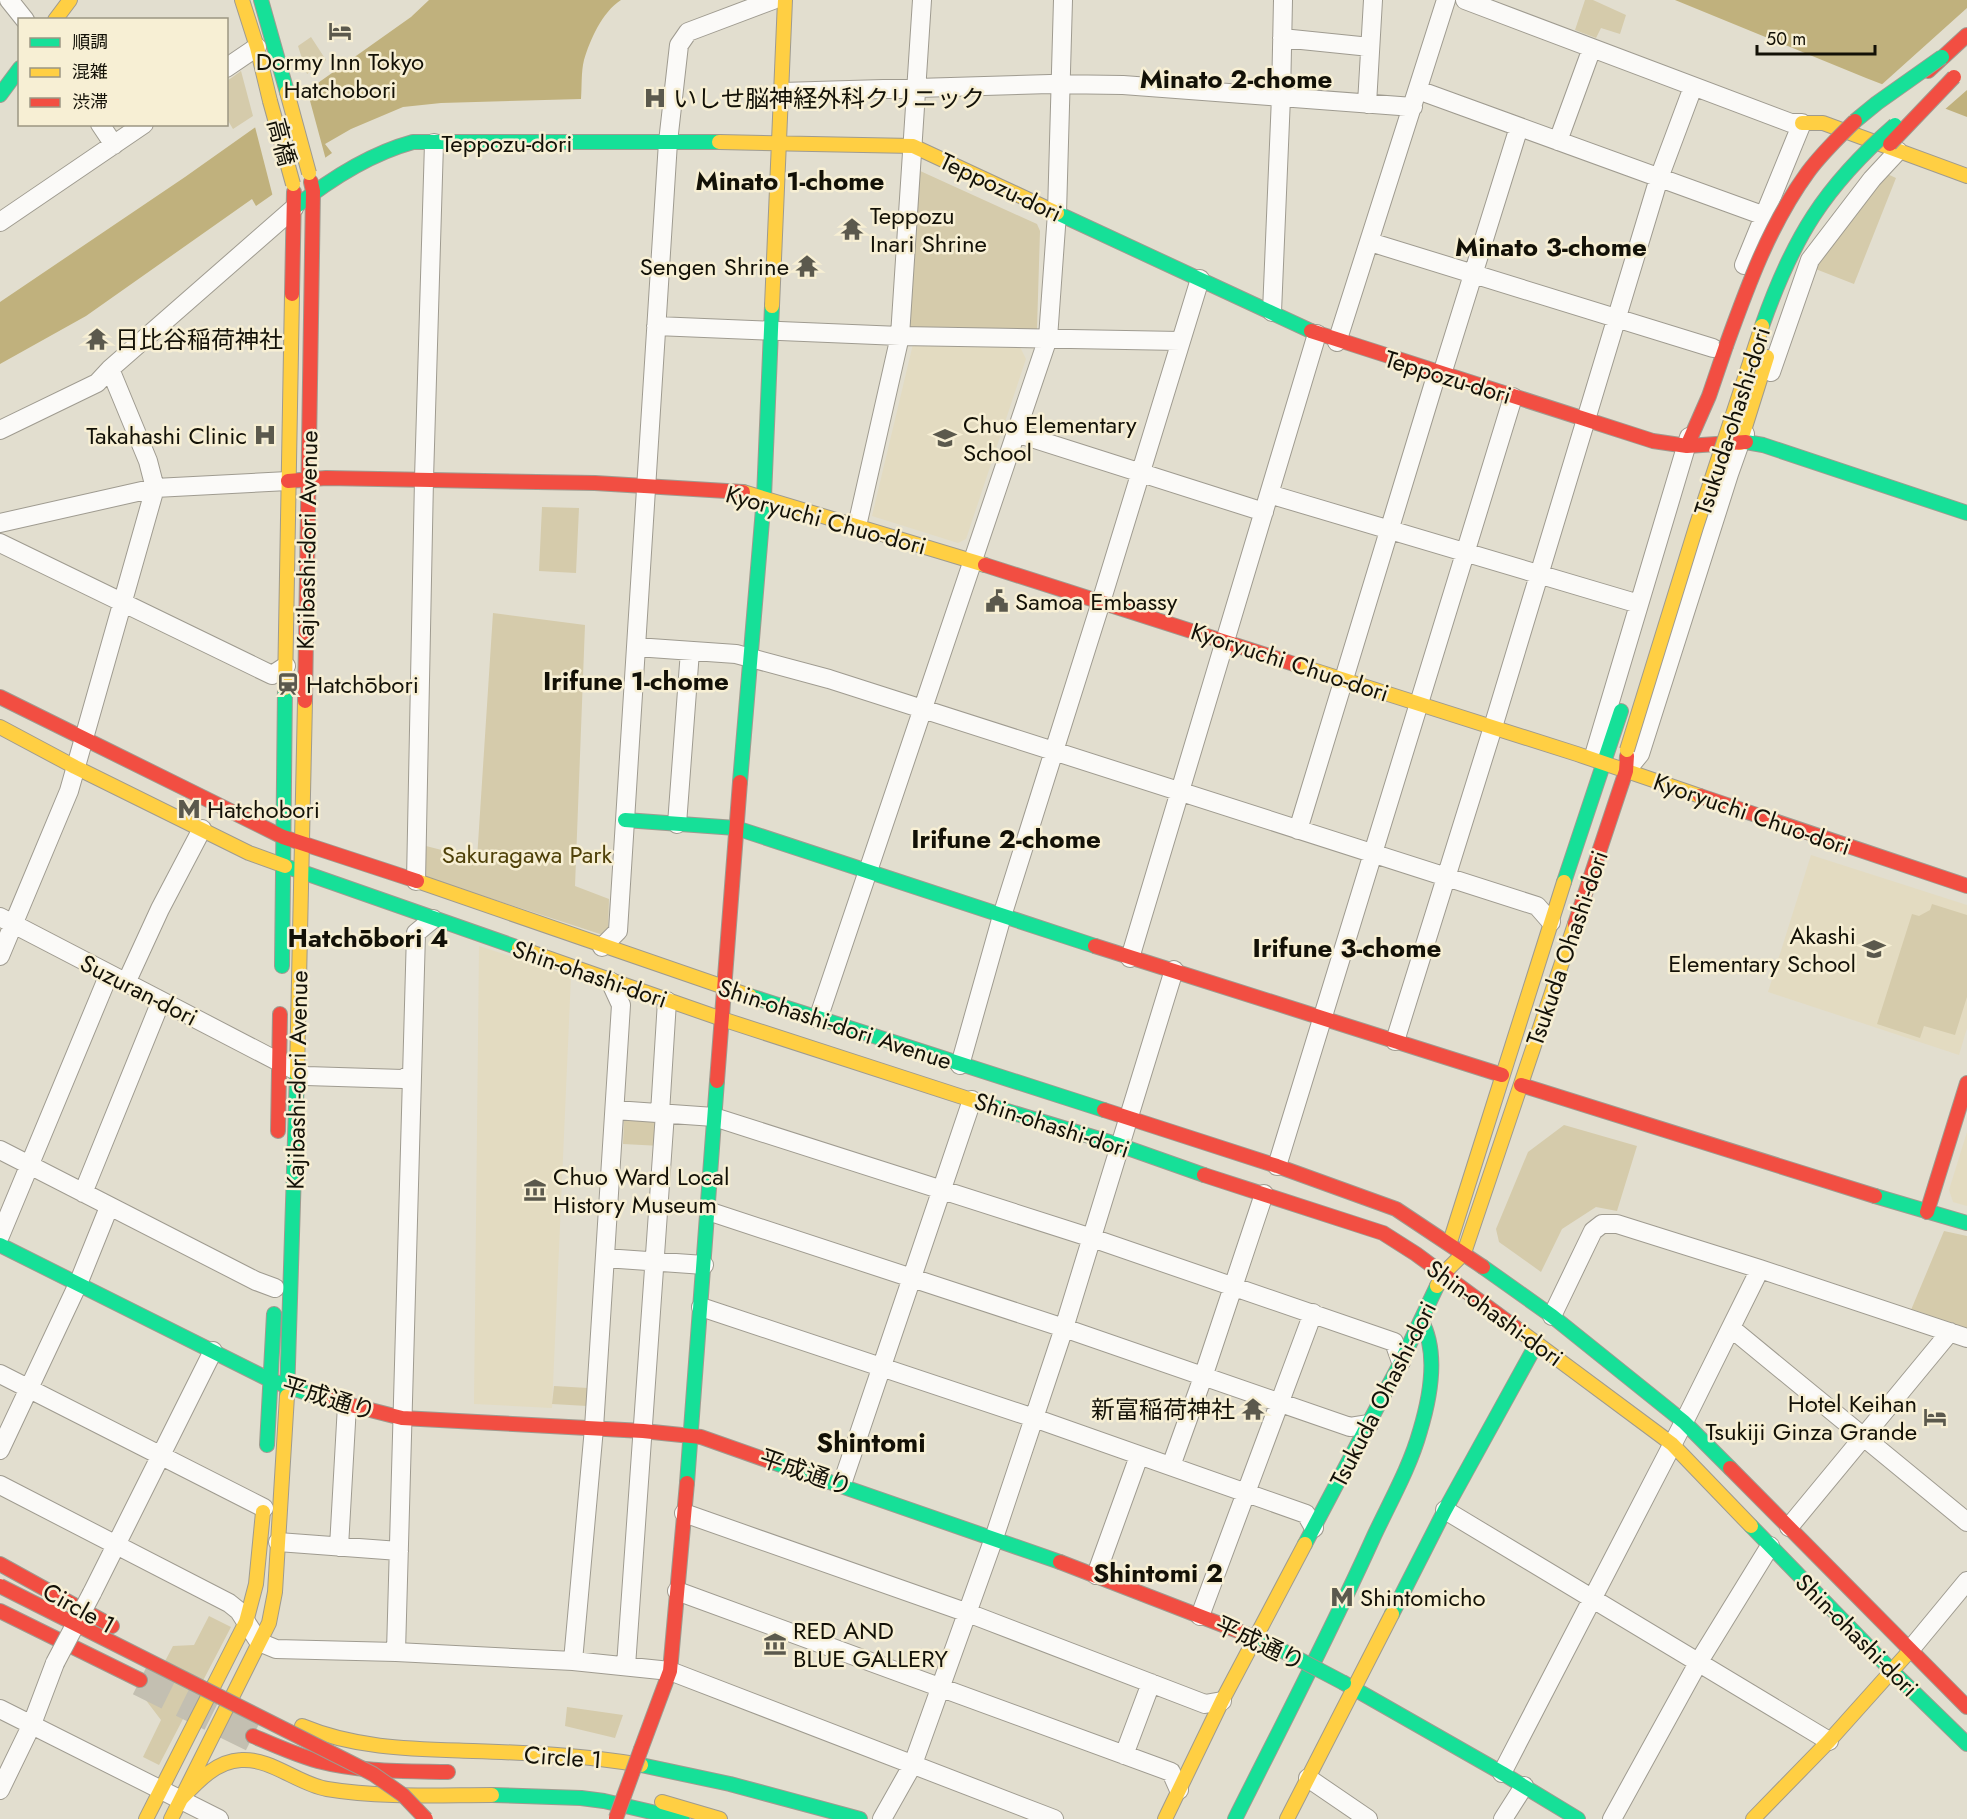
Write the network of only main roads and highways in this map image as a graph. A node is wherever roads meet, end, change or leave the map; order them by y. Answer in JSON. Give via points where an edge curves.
{"nodes":[{"id":1,"x":70,"y":0,"type":"edge"},
{"id":2,"x":242,"y":0,"type":"edge"},
{"id":3,"x":278,"y":0,"type":"edge"},
{"id":4,"x":786,"y":0,"type":"edge"},
{"id":5,"x":263,"y":5,"type":"edge"},
{"id":6,"x":56,"y":18,"type":"edge"},
{"id":7,"x":1967,"y":35,"type":"edge"},
{"id":8,"x":1942,"y":57,"type":"junction"},
{"id":9,"x":1967,"y":65,"type":"edge"},
{"id":10,"x":18,"y":71,"type":"edge"},
{"id":11,"x":1954,"y":77,"type":"junction"},
{"id":12,"x":0,"y":95,"type":"edge"},
{"id":13,"x":1802,"y":123,"type":"road end"},
{"id":14,"x":779,"y":143,"type":"junction"},
{"id":15,"x":309,"y":173,"type":"joint"},
{"id":16,"x":1967,"y":176,"type":"edge"},
{"id":17,"x":293,"y":184,"type":"joint"},
{"id":18,"x":313,"y":191,"type":"junction"},
{"id":19,"x":294,"y":208,"type":"junction"},
{"id":20,"x":1719,"y":347,"type":"road end"},
{"id":21,"x":1720,"y":405,"type":"dead end"},
{"id":22,"x":1713,"y":427,"type":"dead end"},
{"id":23,"x":1740,"y":443,"type":"junction"},
{"id":24,"x":1702,"y":461,"type":"dead end"},
{"id":25,"x":308,"y":479,"type":"junction"},
{"id":26,"x":288,"y":481,"type":"junction"},
{"id":27,"x":764,"y":497,"type":"junction"},
{"id":28,"x":1967,"y":513,"type":"edge"},
{"id":29,"x":1628,"y":688,"type":"dead end"},
{"id":30,"x":0,"y":697,"type":"edge"},
{"id":31,"x":0,"y":728,"type":"edge"},
{"id":32,"x":1627,"y":750,"type":"joint"},
{"id":33,"x":1598,"y":761,"type":"junction"},
{"id":34,"x":1626,"y":771,"type":"junction"},
{"id":35,"x":625,"y":820,"type":"road end"},
{"id":36,"x":736,"y":828,"type":"junction"},
{"id":37,"x":283,"y":837,"type":"junction"},
{"id":38,"x":302,"y":843,"type":"junction"},
{"id":39,"x":283,"y":865,"type":"junction"},
{"id":40,"x":302,"y":872,"type":"junction"},
{"id":41,"x":1967,"y":886,"type":"edge"},
{"id":42,"x":1551,"y":922,"type":"road end"},
{"id":43,"x":282,"y":975,"type":"dead end"},
{"id":44,"x":724,"y":988,"type":"junction"},
{"id":45,"x":281,"y":997,"type":"dead end"},
{"id":46,"x":722,"y":1019,"type":"junction"},
{"id":47,"x":1502,"y":1075,"type":"junction"},
{"id":48,"x":1967,"y":1083,"type":"edge"},
{"id":49,"x":1521,"y":1084,"type":"junction"},
{"id":50,"x":278,"y":1148,"type":"dead end"},
{"id":51,"x":1927,"y":1212,"type":"junction"},
{"id":52,"x":1967,"y":1223,"type":"edge"},
{"id":53,"x":1450,"y":1243,"type":"junction"},
{"id":54,"x":0,"y":1245,"type":"edge"},
{"id":55,"x":1464,"y":1253,"type":"junction"},
{"id":56,"x":1443,"y":1274,"type":"junction"},
{"id":57,"x":275,"y":1282,"type":"road end"},
{"id":58,"x":1421,"y":1320,"type":"junction"},
{"id":59,"x":1537,"y":1343,"type":"junction"},
{"id":60,"x":270,"y":1380,"type":"junction"},
{"id":61,"x":288,"y":1387,"type":"junction"},
{"id":62,"x":691,"y":1435,"type":"junction"},
{"id":63,"x":267,"y":1454,"type":"dead end"},
{"id":64,"x":264,"y":1502,"type":"road end"},
{"id":65,"x":1386,"y":1512,"type":"junction"},
{"id":66,"x":0,"y":1564,"type":"edge"},
{"id":67,"x":0,"y":1586,"type":"edge"},
{"id":68,"x":0,"y":1611,"type":"edge"},
{"id":69,"x":1260,"y":1639,"type":"junction"},
{"id":70,"x":1910,"y":1650,"type":"junction"},
{"id":71,"x":158,"y":1652,"type":"dead end"},
{"id":72,"x":1892,"y":1671,"type":"junction"},
{"id":73,"x":140,"y":1680,"type":"tunnel mouth"},
{"id":74,"x":1349,"y":1685,"type":"junction"},
{"id":75,"x":1967,"y":1707,"type":"edge"},
{"id":76,"x":267,"y":1709,"type":"dead end"},
{"id":77,"x":253,"y":1736,"type":"tunnel mouth"},
{"id":78,"x":1967,"y":1744,"type":"edge"},
{"id":79,"x":462,"y":1773,"type":"dead end"},
{"id":80,"x":629,"y":1782,"type":"junction"},
{"id":81,"x":613,"y":1788,"type":"dead end"},
{"id":82,"x":181,"y":1799,"type":"junction"},
{"id":83,"x":708,"y":1801,"type":"dead end"},
{"id":84,"x":680,"y":1813,"type":"edge"},
{"id":85,"x":146,"y":1819,"type":"edge"},
{"id":86,"x":171,"y":1819,"type":"edge"},
{"id":87,"x":426,"y":1819,"type":"edge"},
{"id":88,"x":615,"y":1819,"type":"edge"},
{"id":89,"x":709,"y":1819,"type":"edge"},
{"id":90,"x":720,"y":1819,"type":"edge"},
{"id":91,"x":860,"y":1819,"type":"edge"},
{"id":92,"x":1165,"y":1819,"type":"edge"},
{"id":93,"x":1221,"y":1819,"type":"edge"},
{"id":94,"x":1234,"y":1819,"type":"edge"},
{"id":95,"x":1287,"y":1819,"type":"edge"},
{"id":96,"x":1578,"y":1819,"type":"edge"},
{"id":97,"x":1753,"y":1819,"type":"edge"}],
"edges":[{"from":1,"to":6,"type":"main road"},
{"from":2,"to":17,"type":"main road","name":"高橋","bridge":true},
{"from":3,"to":5,"type":"main road"},
{"from":4,"to":14,"type":"main road"},
{"from":5,"to":15,"type":"main road","name":"高橋","bridge":true},
{"from":7,"to":8,"type":"main road"},
{"from":8,"to":20,"type":"main road","bridge":true,"via":[[1859,118],[1807,172],[1783,208]]},
{"from":8,"to":21,"type":"main road","name":"Tsukuda-ohashi-dori","bridge":true,"via":[[1840,153],[1817,180],[1785,232],[1767,271]]},
{"from":9,"to":11,"type":"main road"},
{"from":10,"to":12,"type":"main road"},
{"from":11,"to":23,"type":"main road","bridge":true,"via":[[1852,183],[1810,246],[1767,357]]},
{"from":11,"to":32,"type":"main road","name":"Tsukuda-ohashi-dori","bridge":true,"via":[[1855,160],[1807,223],[1767,314]]},
{"from":13,"to":16,"type":"main road","via":[[1823,123]]},
{"from":14,"to":18,"type":"main road","name":"Teppozu-dori","via":[[403,143]]},
{"from":14,"to":23,"type":"main road","name":"Teppozu-dori","via":[[913,146],[1337,342],[1653,441],[1687,446]]},
{"from":14,"to":27,"type":"main road"},
{"from":15,"to":18,"type":"main road","name":"Kajibashi-dori Avenue"},
{"from":17,"to":19,"type":"main road","name":"Kajibashi-dori Avenue"},
{"from":18,"to":19,"type":"main road","name":"Teppozu-dori"},
{"from":18,"to":25,"type":"main road","name":"Kajibashi-dori Avenue"},
{"from":19,"to":26,"type":"main road","name":"Kajibashi-dori Avenue"},
{"from":22,"to":24,"type":"main road","name":"Tsukuda-ohashi-dori"},
{"from":23,"to":28,"type":"main road","name":"Teppozu-dori","via":[[1763,445]]},
{"from":25,"to":26,"type":"main road","name":"Kyoryuchi Chuo-dori"},
{"from":25,"to":27,"type":"main road","name":"Kyoryuchi Chuo-dori","via":[[646,484],[739,491]]},
{"from":25,"to":38,"type":"main road","name":"Kajibashi-dori Avenue"},
{"from":26,"to":37,"type":"main road","name":"Kajibashi-dori Avenue"},
{"from":27,"to":33,"type":"main road","name":"Kyoryuchi Chuo-dori"},
{"from":27,"to":36,"type":"main road"},
{"from":29,"to":33,"type":"main road"},
{"from":30,"to":37,"type":"main road","name":"Shin-ohashi-dori Avenue"},
{"from":31,"to":39,"type":"main road","name":"Shin-ohashi-dori","via":[[249,853]]},
{"from":32,"to":34,"type":"main road","name":"Tsukuda Ohashi-dori"},
{"from":33,"to":34,"type":"main road","name":"Kyoryuchi Chuo-dori"},
{"from":34,"to":41,"type":"main road","name":"Kyoryuchi Chuo-dori"},
{"from":34,"to":49,"type":"main road","name":"Tsukuda Ohashi-dori"},
{"from":35,"to":36,"type":"main road"},
{"from":36,"to":44,"type":"main road"},
{"from":36,"to":47,"type":"main road"},
{"from":37,"to":38,"type":"main road","name":"Shin-ohashi-dori Avenue"},
{"from":37,"to":39,"type":"main road","name":"Kajibashi-dori Avenue"},
{"from":38,"to":40,"type":"main road","name":"Kajibashi-dori Avenue"},
{"from":38,"to":44,"type":"main road","name":"Shin-ohashi-dori Avenue"},
{"from":39,"to":40,"type":"main road","name":"Shin-ohashi-dori"},
{"from":39,"to":43,"type":"main road","name":"Kajibashi-dori Avenue"},
{"from":40,"to":46,"type":"main road","name":"Shin-ohashi-dori"},
{"from":40,"to":61,"type":"main road","name":"Kajibashi-dori Avenue"},
{"from":42,"to":47,"type":"main road","name":"Tsukuda Ohashi-dori"},
{"from":44,"to":46,"type":"main road"},
{"from":44,"to":53,"type":"main road","name":"Shin-ohashi-dori Avenue","via":[[1277,1166],[1396,1209]]},
{"from":45,"to":50,"type":"main road","name":"Kajibashi-dori Avenue"},
{"from":46,"to":56,"type":"main road","name":"Shin-ohashi-dori","via":[[1383,1233]]},
{"from":46,"to":62,"type":"main road"},
{"from":47,"to":53,"type":"main road","name":"Tsukuda Ohashi-dori"},
{"from":48,"to":51,"type":"main road"},
{"from":49,"to":51,"type":"main road"},
{"from":49,"to":55,"type":"main road","name":"Tsukuda Ohashi-dori"},
{"from":51,"to":52,"type":"main road"},
{"from":53,"to":55,"type":"main road","name":"Shin-ohashi-dori"},
{"from":53,"to":56,"type":"main road","name":"Tsukuda Ohashi-dori"},
{"from":54,"to":60,"type":"main road","name":"平成通り"},
{"from":55,"to":56,"type":"main road","name":"Tsukuda Ohashi-dori"},
{"from":55,"to":70,"type":"main road","name":"Shin-ohashi-dori","via":[[1552,1316],[1684,1422]]},
{"from":56,"to":58,"type":"main road","name":"Tsukuda Ohashi-dori"},
{"from":56,"to":59,"type":"main road","name":"Shin-ohashi-dori"},
{"from":57,"to":60,"type":"main road"},
{"from":58,"to":65,"type":"main road","via":[[1427,1328],[1429,1343],[1428,1402],[1417,1441]]},
{"from":58,"to":69,"type":"main road","name":"Tsukuda Ohashi-dori"},
{"from":59,"to":72,"type":"main road","name":"Shin-ohashi-dori","via":[[1672,1444]]},
{"from":59,"to":74,"type":"main road"},
{"from":60,"to":61,"type":"main road","name":"平成通り"},
{"from":60,"to":63,"type":"main road"},
{"from":61,"to":62,"type":"main road","name":"平成通り","via":[[402,1418]]},
{"from":61,"to":82,"type":"main road","name":"Kajibashi-dori Avenue","via":[[272,1611]]},
{"from":62,"to":69,"type":"main road","name":"平成通り","via":[[994,1538]]},
{"from":62,"to":80,"type":"main road","bridge":true,"via":[[670,1671]]},
{"from":64,"to":85,"type":"main road","via":[[256,1584],[246,1622]]},
{"from":65,"to":93,"type":"main road"},
{"from":65,"to":94,"type":"main road"},
{"from":66,"to":71,"type":"main road","name":"Circle 1"},
{"from":67,"to":87,"type":"main road","bridge":true,"via":[[373,1774],[403,1795]]},
{"from":68,"to":73,"type":"main road","name":"Circle 1"},
{"from":69,"to":74,"type":"main road","name":"平成通り","bridge":true},
{"from":69,"to":92,"type":"main road","name":"Tsukuda Ohashi-dori","via":[[1222,1701]]},
{"from":70,"to":72,"type":"main road"},
{"from":70,"to":75,"type":"main road","name":"Shin-ohashi-dori"},
{"from":72,"to":78,"type":"main road","name":"Shin-ohashi-dori"},
{"from":72,"to":97,"type":"main road"},
{"from":74,"to":95,"type":"main road"},
{"from":74,"to":96,"type":"main road","name":"平成通り"},
{"from":76,"to":91,"type":"main road","name":"Circle 1","via":[[327,1737],[366,1746],[623,1761]]},
{"from":77,"to":79,"type":"main road","via":[[304,1756],[343,1765]]},
{"from":80,"to":83,"type":"main road"},
{"from":80,"to":88,"type":"main road","bridge":true},
{"from":81,"to":84,"type":"main road","name":"Circle 1"},
{"from":82,"to":84,"type":"main road","via":[[221,1765],[242,1760],[326,1789],[581,1798]]},
{"from":82,"to":86,"type":"main road","name":"Kajibashi-dori Avenue"},
{"from":84,"to":89,"type":"main road","name":"Circle 1"},
{"from":84,"to":90,"type":"main road"}]}
